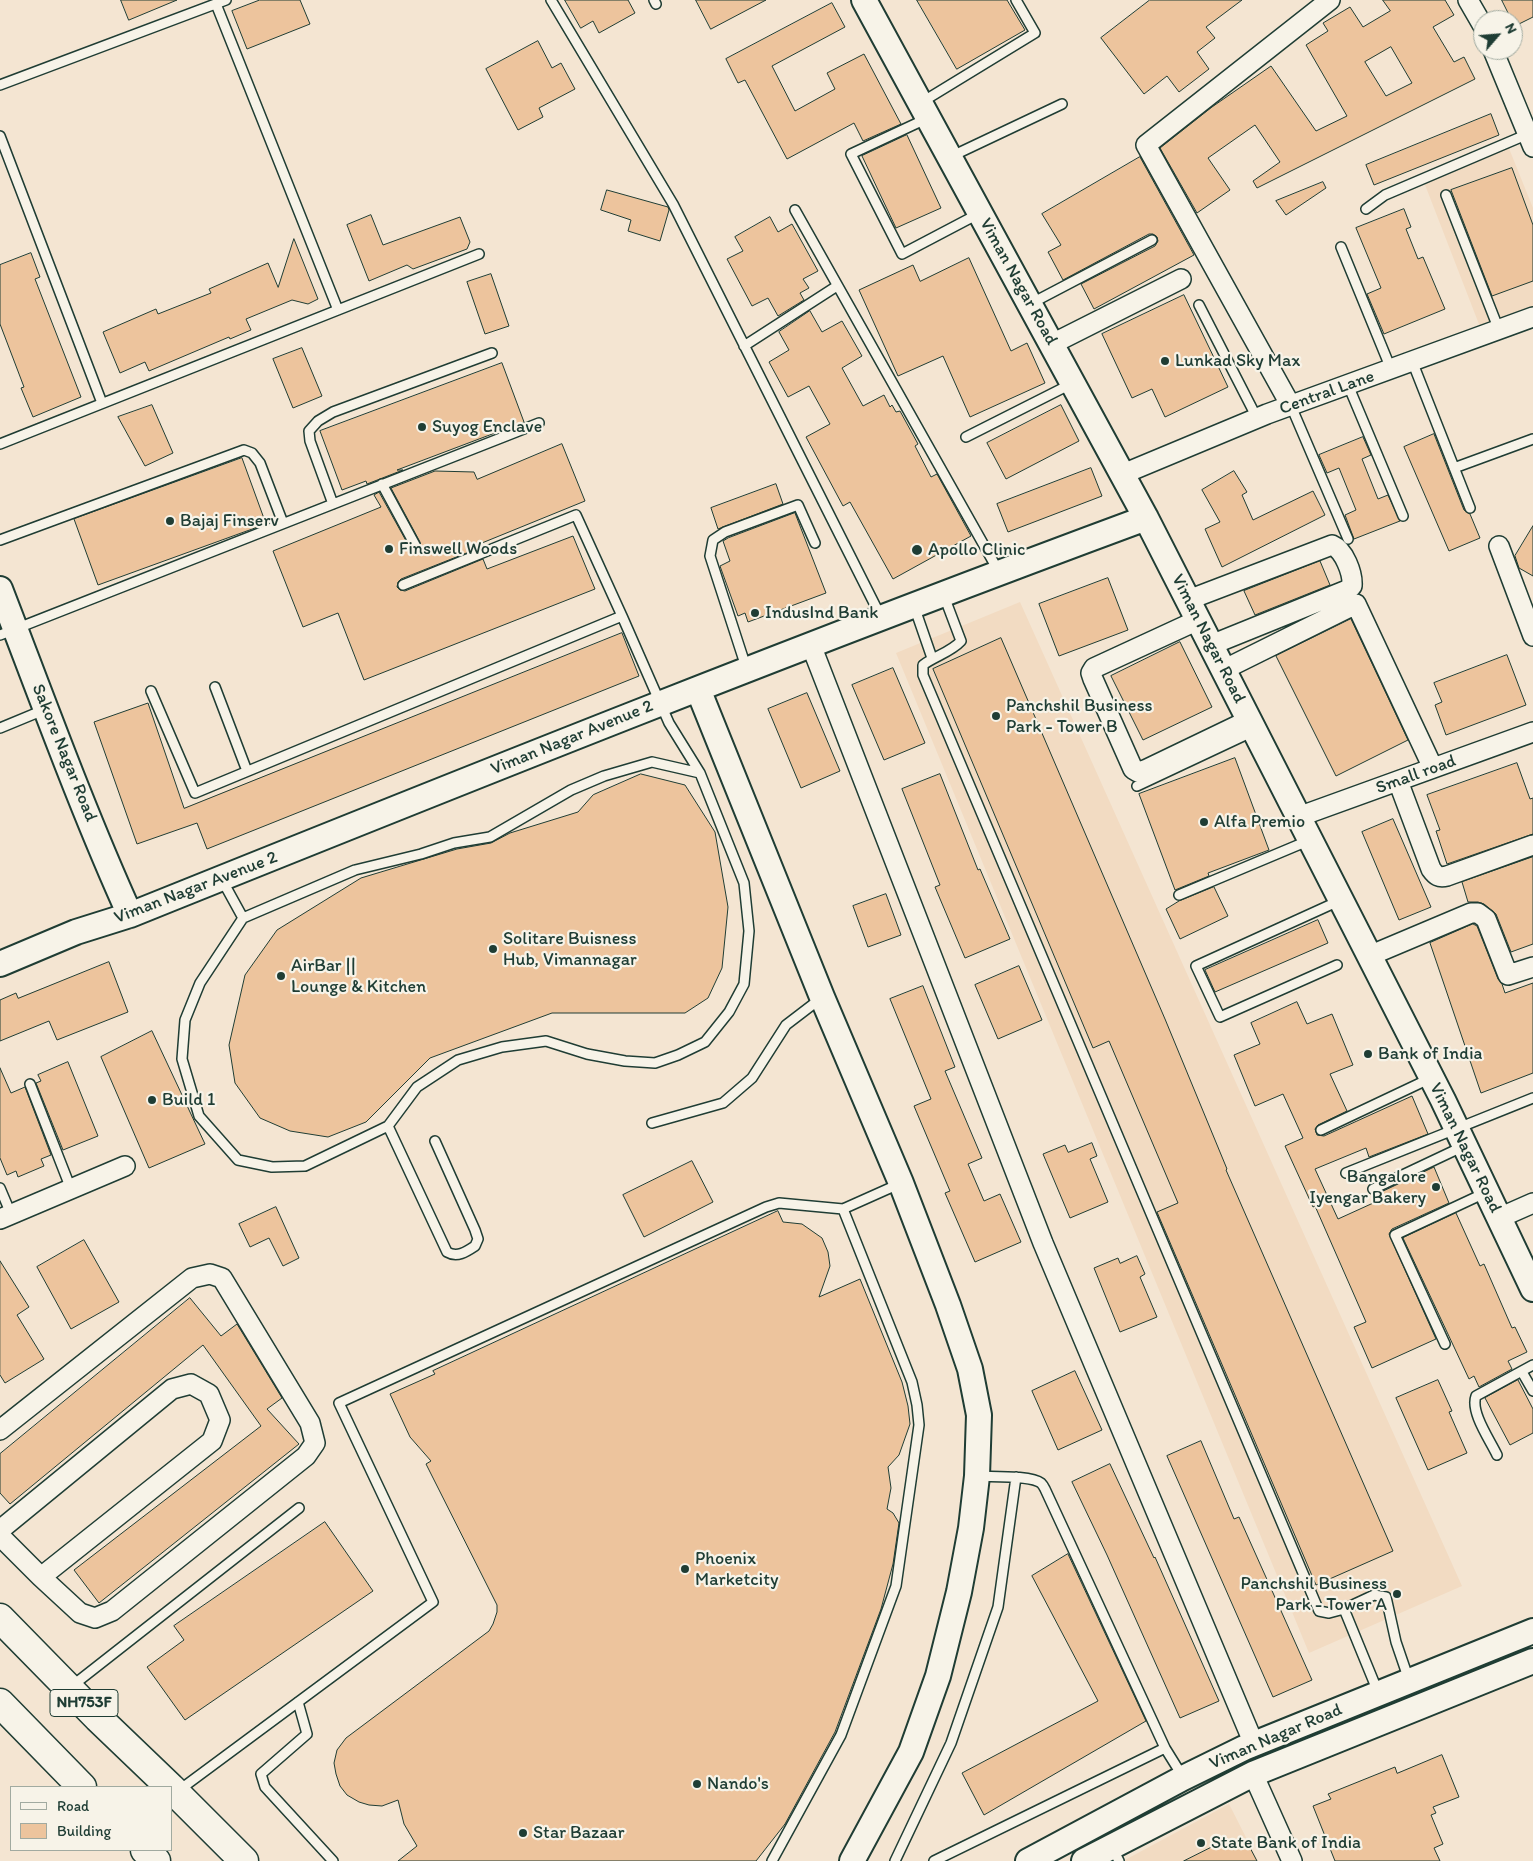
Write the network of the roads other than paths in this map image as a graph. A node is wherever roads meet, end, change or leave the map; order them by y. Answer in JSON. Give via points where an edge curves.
{"nodes":[{"id":1,"x":226,"y":0,"type":"edge"},
{"id":2,"x":551,"y":0,"type":"edge"},
{"id":3,"x":864,"y":0,"type":"edge"},
{"id":4,"x":1016,"y":0,"type":"edge"},
{"id":5,"x":1330,"y":0,"type":"edge"},
{"id":6,"x":216,"y":4,"type":"junction"},
{"id":7,"x":1497,"y":60,"type":"edge"},
{"id":8,"x":0,"y":85,"type":"edge"},
{"id":9,"x":1062,"y":104,"type":"dead end"},
{"id":10,"x":924,"y":110,"type":"junction"},
{"id":11,"x":0,"y":136,"type":"edge"},
{"id":12,"x":1530,"y":141,"type":"edge"},
{"id":13,"x":950,"y":157,"type":"junction"},
{"id":14,"x":1446,"y":195,"type":"dead end"},
{"id":15,"x":1366,"y":209,"type":"dead end"},
{"id":16,"x":795,"y":210,"type":"dead end"},
{"id":17,"x":980,"y":213,"type":"junction"},
{"id":18,"x":1152,"y":240,"type":"dead end"},
{"id":19,"x":1341,"y":247,"type":"dead end"},
{"id":20,"x":479,"y":254,"type":"dead end"},
{"id":21,"x":1181,"y":279,"type":"dead end"},
{"id":22,"x":838,"y":286,"type":"junction"},
{"id":23,"x":1030,"y":304,"type":"junction"},
{"id":24,"x":1199,"y":305,"type":"dead end"},
{"id":25,"x":338,"y":310,"type":"junction"},
{"id":26,"x":1533,"y":317,"type":"edge"},
{"id":27,"x":1499,"y":330,"type":"junction"},
{"id":28,"x":1052,"y":344,"type":"junction"},
{"id":29,"x":744,"y":346,"type":"junction"},
{"id":30,"x":492,"y":353,"type":"dead end"},
{"id":31,"x":1412,"y":362,"type":"junction"},
{"id":32,"x":1391,"y":369,"type":"junction"},
{"id":33,"x":1073,"y":383,"type":"junction"},
{"id":34,"x":1348,"y":385,"type":"junction"},
{"id":35,"x":102,"y":403,"type":"junction"},
{"id":36,"x":1291,"y":406,"type":"junction"},
{"id":37,"x":1257,"y":418,"type":"junction"},
{"id":38,"x":539,"y":422,"type":"dead end"},
{"id":39,"x":966,"y":437,"type":"dead end"},
{"id":40,"x":1533,"y":439,"type":"edge"},
{"id":41,"x":0,"y":444,"type":"edge"},
{"id":42,"x":1454,"y":468,"type":"junction"},
{"id":43,"x":1123,"y":474,"type":"junction"},
{"id":44,"x":382,"y":484,"type":"junction"},
{"id":45,"x":333,"y":504,"type":"junction"},
{"id":46,"x":1470,"y":508,"type":"dead end"},
{"id":47,"x":1403,"y":516,"type":"dead end"},
{"id":48,"x":1146,"y":518,"type":"junction"},
{"id":49,"x":283,"y":523,"type":"junction"},
{"id":50,"x":0,"y":540,"type":"edge"},
{"id":51,"x":1348,"y":540,"type":"dead end"},
{"id":52,"x":815,"y":543,"type":"dead end"},
{"id":53,"x":415,"y":545,"type":"dead end"},
{"id":54,"x":1499,"y":546,"type":"dead end"},
{"id":55,"x":999,"y":572,"type":"junction"},
{"id":56,"x":403,"y":585,"type":"dead end"},
{"id":57,"x":0,"y":589,"type":"edge"},
{"id":58,"x":943,"y":594,"type":"junction"},
{"id":59,"x":913,"y":605,"type":"junction"},
{"id":60,"x":1193,"y":610,"type":"junction"},
{"id":61,"x":622,"y":616,"type":"junction"},
{"id":62,"x":881,"y":617,"type":"junction"},
{"id":63,"x":8,"y":632,"type":"edge"},
{"id":64,"x":1533,"y":636,"type":"edge"},
{"id":65,"x":811,"y":645,"type":"junction"},
{"id":66,"x":1211,"y":645,"type":"junction"},
{"id":67,"x":932,"y":658,"type":"junction"},
{"id":68,"x":747,"y":670,"type":"junction"},
{"id":69,"x":1223,"y":670,"type":"junction"},
{"id":70,"x":215,"y":687,"type":"dead end"},
{"id":71,"x":698,"y":689,"type":"junction"},
{"id":72,"x":151,"y":691,"type":"dead end"},
{"id":73,"x":660,"y":703,"type":"junction"},
{"id":74,"x":46,"y":709,"type":"junction"},
{"id":75,"x":1252,"y":726,"type":"junction"},
{"id":76,"x":0,"y":728,"type":"edge"},
{"id":77,"x":1533,"y":732,"type":"edge"},
{"id":78,"x":1433,"y":768,"type":"junction"},
{"id":79,"x":247,"y":771,"type":"junction"},
{"id":80,"x":700,"y":773,"type":"junction"},
{"id":81,"x":1398,"y":781,"type":"junction"},
{"id":82,"x":1136,"y":786,"type":"dead end"},
{"id":83,"x":1298,"y":817,"type":"junction"},
{"id":84,"x":1310,"y":840,"type":"junction"},
{"id":85,"x":1533,"y":845,"type":"edge"},
{"id":86,"x":220,"y":878,"type":"junction"},
{"id":87,"x":1179,"y":895,"type":"dead end"},
{"id":88,"x":1341,"y":900,"type":"junction"},
{"id":89,"x":130,"y":915,"type":"junction"},
{"id":90,"x":243,"y":918,"type":"junction"},
{"id":91,"x":1369,"y":956,"type":"junction"},
{"id":92,"x":0,"y":964,"type":"edge"},
{"id":93,"x":1337,"y":965,"type":"dead end"},
{"id":94,"x":1533,"y":967,"type":"edge"},
{"id":95,"x":822,"y":997,"type":"junction"},
{"id":96,"x":1432,"y":1078,"type":"junction"},
{"id":97,"x":30,"y":1084,"type":"dead end"},
{"id":98,"x":1533,"y":1098,"type":"edge"},
{"id":99,"x":652,"y":1123,"type":"dead end"},
{"id":100,"x":388,"y":1126,"type":"junction"},
{"id":101,"x":1321,"y":1130,"type":"dead end"},
{"id":102,"x":1460,"y":1137,"type":"junction"},
{"id":103,"x":435,"y":1141,"type":"dead end"},
{"id":104,"x":125,"y":1166,"type":"dead end"},
{"id":105,"x":1346,"y":1173,"type":"dead end"},
{"id":106,"x":901,"y":1183,"type":"junction"},
{"id":107,"x":0,"y":1188,"type":"edge"},
{"id":108,"x":71,"y":1189,"type":"junction"},
{"id":109,"x":1373,"y":1189,"type":"dead end"},
{"id":110,"x":1487,"y":1192,"type":"junction"},
{"id":111,"x":1533,"y":1203,"type":"edge"},
{"id":112,"x":843,"y":1210,"type":"junction"},
{"id":113,"x":6,"y":1216,"type":"edge"},
{"id":114,"x":1499,"y":1218,"type":"junction"},
{"id":115,"x":1533,"y":1288,"type":"edge"},
{"id":116,"x":1445,"y":1344,"type":"dead end"},
{"id":117,"x":1533,"y":1365,"type":"edge"},
{"id":118,"x":1522,"y":1372,"type":"junction"},
{"id":119,"x":1533,"y":1391,"type":"edge"},
{"id":120,"x":0,"y":1430,"type":"edge"},
{"id":121,"x":1497,"y":1455,"type":"dead end"},
{"id":122,"x":977,"y":1476,"type":"junction"},
{"id":123,"x":1016,"y":1477,"type":"junction"},
{"id":124,"x":299,"y":1508,"type":"dead end"},
{"id":125,"x":0,"y":1530,"type":"edge"},
{"id":126,"x":0,"y":1536,"type":"edge"},
{"id":127,"x":41,"y":1577,"type":"junction"},
{"id":128,"x":1344,"y":1609,"type":"junction"},
{"id":129,"x":0,"y":1618,"type":"edge"},
{"id":130,"x":1533,"y":1631,"type":"edge"},
{"id":131,"x":1533,"y":1661,"type":"edge"},
{"id":132,"x":1409,"y":1681,"type":"junction"},
{"id":133,"x":70,"y":1688,"type":"junction"},
{"id":134,"x":1379,"y":1693,"type":"junction"},
{"id":135,"x":298,"y":1702,"type":"junction"},
{"id":136,"x":0,"y":1703,"type":"edge"},
{"id":137,"x":1254,"y":1744,"type":"junction"},
{"id":138,"x":1165,"y":1748,"type":"junction"},
{"id":139,"x":1253,"y":1774,"type":"junction"},
{"id":140,"x":1183,"y":1778,"type":"junction"},
{"id":141,"x":81,"y":1786,"type":"edge"},
{"id":142,"x":169,"y":1786,"type":"edge"},
{"id":143,"x":172,"y":1789,"type":"edge"},
{"id":144,"x":146,"y":1851,"type":"edge"},
{"id":145,"x":1115,"y":1854,"type":"edge"},
{"id":146,"x":156,"y":1861,"type":"edge"},
{"id":147,"x":244,"y":1861,"type":"edge"},
{"id":148,"x":333,"y":1861,"type":"edge"},
{"id":149,"x":772,"y":1861,"type":"edge"},
{"id":150,"x":852,"y":1861,"type":"edge"},
{"id":151,"x":895,"y":1861,"type":"edge"},
{"id":152,"x":934,"y":1861,"type":"edge"},
{"id":153,"x":1028,"y":1861,"type":"edge"},
{"id":154,"x":1084,"y":1861,"type":"edge"},
{"id":155,"x":1292,"y":1861,"type":"edge"}],
"edges":[{"from":1,"to":6,"type":"lane"},
{"from":2,"to":29,"type":"lane","via":[[673,204]]},
{"from":3,"to":10,"type":"street","name":"Viman Nagar Road"},
{"from":4,"to":10,"type":"lane","via":[[1034,32]]},
{"from":5,"to":36,"type":"street","via":[[1146,146]]},
{"from":6,"to":8,"type":"lane"},
{"from":6,"to":25,"type":"lane"},
{"from":7,"to":12,"type":"street"},
{"from":9,"to":13,"type":"lane"},
{"from":10,"to":13,"type":"street","name":"Viman Nagar Road"},
{"from":10,"to":17,"type":"lane","via":[[851,154],[902,254]]},
{"from":11,"to":35,"type":"lane"},
{"from":12,"to":15,"type":"lane","via":[[1385,195]]},
{"from":13,"to":17,"type":"street","name":"Viman Nagar Road"},
{"from":14,"to":27,"type":"lane"},
{"from":16,"to":22,"type":"lane"},
{"from":17,"to":23,"type":"street","name":"Viman Nagar Road"},
{"from":18,"to":23,"type":"lane"},
{"from":19,"to":32,"type":"lane"},
{"from":20,"to":25,"type":"lane"},
{"from":21,"to":28,"type":"street"},
{"from":22,"to":29,"type":"lane"},
{"from":22,"to":55,"type":"lane"},
{"from":23,"to":28,"type":"street","name":"Viman Nagar Road"},
{"from":24,"to":37,"type":"lane"},
{"from":25,"to":35,"type":"lane"},
{"from":26,"to":27,"type":"street","name":"Central Lane"},
{"from":27,"to":31,"type":"street","name":"Central Lane"},
{"from":28,"to":33,"type":"street","name":"Viman Nagar Road"},
{"from":29,"to":62,"type":"lane"},
{"from":30,"to":45,"type":"lane","via":[[318,420],[309,431],[310,441]]},
{"from":31,"to":32,"type":"street","name":"Central Lane"},
{"from":31,"to":42,"type":"lane"},
{"from":32,"to":34,"type":"street","name":"Central Lane"},
{"from":33,"to":39,"type":"lane"},
{"from":33,"to":43,"type":"street","name":"Viman Nagar Road"},
{"from":34,"to":36,"type":"street","name":"Central Lane"},
{"from":34,"to":47,"type":"lane"},
{"from":35,"to":41,"type":"lane"},
{"from":36,"to":37,"type":"street","name":"Central Lane"},
{"from":36,"to":51,"type":"lane"},
{"from":37,"to":43,"type":"street","name":"Central Lane"},
{"from":38,"to":44,"type":"lane"},
{"from":40,"to":42,"type":"lane"},
{"from":42,"to":46,"type":"lane"},
{"from":43,"to":48,"type":"street","name":"Viman Nagar Road"},
{"from":44,"to":45,"type":"lane"},
{"from":44,"to":53,"type":"lane"},
{"from":45,"to":49,"type":"lane"},
{"from":48,"to":55,"type":"street","name":"Viman Nagar Avenue 2"},
{"from":48,"to":60,"type":"street","name":"Viman Nagar Road"},
{"from":49,"to":50,"type":"lane","via":[[260,463],[252,453],[244,450]]},
{"from":49,"to":63,"type":"lane"},
{"from":52,"to":68,"type":"lane","via":[[798,505],[725,532],[713,540],[710,556]]},
{"from":54,"to":64,"type":"street"},
{"from":55,"to":58,"type":"street","name":"Viman Nagar Avenue 2"},
{"from":56,"to":61,"type":"lane","via":[[576,514]]},
{"from":57,"to":63,"type":"street","name":"Sakore Nagar Road"},
{"from":58,"to":59,"type":"street","name":"Viman Nagar Avenue 2"},
{"from":58,"to":67,"type":"lane","via":[[961,641]]},
{"from":59,"to":62,"type":"street","name":"Viman Nagar Avenue 2"},
{"from":59,"to":67,"type":"lane"},
{"from":60,"to":66,"type":"street","name":"Viman Nagar Road"},
{"from":60,"to":66,"type":"street","via":[[1332,545],[1338,547],[1342,554],[1352,580],[1352,586],[1347,590]]},
{"from":60,"to":75,"type":"street","via":[[1094,668],[1091,674],[1133,769],[1138,772],[1145,770]]},
{"from":61,"to":73,"type":"lane"},
{"from":61,"to":79,"type":"lane"},
{"from":62,"to":65,"type":"street","name":"Viman Nagar Avenue 2"},
{"from":63,"to":74,"type":"street","name":"Sakore Nagar Road"},
{"from":65,"to":68,"type":"street","name":"Viman Nagar Avenue 2"},
{"from":65,"to":137,"type":"street","via":[[1042,1243]]},
{"from":66,"to":69,"type":"street","name":"Viman Nagar Road"},
{"from":67,"to":128,"type":"lane","via":[[923,665],[923,675],[1319,1611],[1329,1613]]},
{"from":68,"to":71,"type":"street","name":"Viman Nagar Avenue 2"},
{"from":69,"to":75,"type":"street","name":"Viman Nagar Road"},
{"from":69,"to":78,"type":"street","via":[[1356,604]]},
{"from":70,"to":79,"type":"lane"},
{"from":71,"to":73,"type":"street","name":"Viman Nagar Avenue 2"},
{"from":71,"to":95,"type":"street"},
{"from":72,"to":79,"type":"lane","via":[[195,793]]},
{"from":73,"to":80,"type":"lane"},
{"from":73,"to":86,"type":"street","name":"Viman Nagar Avenue 2"},
{"from":74,"to":76,"type":"lane"},
{"from":74,"to":89,"type":"street","name":"Sakore Nagar Road"},
{"from":75,"to":82,"type":"lane"},
{"from":75,"to":83,"type":"street","name":"Viman Nagar Road"},
{"from":77,"to":78,"type":"street","name":"Small road"},
{"from":78,"to":81,"type":"street","name":"Small road"},
{"from":80,"to":90,"type":"lane","via":[[652,762],[604,776],[571,790],[490,837],[454,843],[355,870]]},
{"from":80,"to":100,"type":"lane","via":[[744,883],[749,931],[744,984],[729,1012],[705,1042],[654,1063],[597,1056],[546,1041],[502,1047],[458,1060],[417,1087]]},
{"from":81,"to":83,"type":"street","name":"Small road"},
{"from":81,"to":85,"type":"street","via":[[1435,875],[1447,876]]},
{"from":83,"to":84,"type":"street","name":"Viman Nagar Road"},
{"from":84,"to":87,"type":"lane"},
{"from":84,"to":88,"type":"street","name":"Viman Nagar Road"},
{"from":86,"to":89,"type":"street","name":"Viman Nagar Avenue 2"},
{"from":86,"to":90,"type":"lane"},
{"from":88,"to":91,"type":"street","name":"Viman Nagar Road"},
{"from":88,"to":93,"type":"lane","via":[[1196,966],[1220,1017]]},
{"from":89,"to":92,"type":"street","name":"Viman Nagar Avenue 2","via":[[76,932]]},
{"from":90,"to":100,"type":"lane","via":[[200,983],[185,1020],[182,1059],[199,1116],[238,1160],[272,1167],[305,1166]]},
{"from":91,"to":94,"type":"street","via":[[1470,913],[1478,913],[1486,919],[1508,975]]},
{"from":91,"to":96,"type":"street","name":"Viman Nagar Road"},
{"from":95,"to":99,"type":"lane","via":[[786,1025],[752,1078],[723,1103]]},
{"from":95,"to":106,"type":"street"},
{"from":96,"to":101,"type":"lane"},
{"from":96,"to":102,"type":"street","name":"Viman Nagar Road"},
{"from":97,"to":108,"type":"lane"},
{"from":98,"to":102,"type":"lane"},
{"from":100,"to":103,"type":"lane","via":[[446,1252],[460,1254],[475,1246],[478,1239]]},
{"from":102,"to":105,"type":"lane"},
{"from":102,"to":109,"type":"lane"},
{"from":102,"to":110,"type":"street","name":"Viman Nagar Road"},
{"from":104,"to":108,"type":"street"},
{"from":106,"to":112,"type":"lane"},
{"from":106,"to":122,"type":"street","via":[[970,1369],[979,1415]]},
{"from":107,"to":113,"type":"lane"},
{"from":108,"to":113,"type":"street"},
{"from":110,"to":114,"type":"street","name":"Viman Nagar Road"},
{"from":110,"to":116,"type":"lane","via":[[1395,1235]]},
{"from":111,"to":114,"type":"street"},
{"from":112,"to":135,"type":"lane","via":[[779,1203],[766,1207],[339,1403],[433,1602]]},
{"from":112,"to":149,"type":"lane","via":[[912,1382],[919,1425],[896,1586],[841,1735]]},
{"from":114,"to":115,"type":"street","name":"Viman Nagar Road"},
{"from":117,"to":118,"type":"lane"},
{"from":118,"to":119,"type":"lane"},
{"from":118,"to":121,"type":"lane","via":[[1476,1396],[1473,1402]]},
{"from":120,"to":127,"type":"street","via":[[192,1278],[210,1274],[222,1278],[310,1423],[315,1443],[306,1456],[112,1611],[95,1618],[80,1613]]},
{"from":122,"to":123,"type":"lane"},
{"from":122,"to":150,"type":"street","via":[[959,1592],[938,1676],[911,1752]]},
{"from":123,"to":138,"type":"lane","via":[[1035,1480],[1046,1489]]},
{"from":123,"to":151,"type":"lane","via":[[998,1607],[951,1743]]},
{"from":124,"to":133,"type":"lane"},
{"from":125,"to":127,"type":"street","via":[[172,1389],[191,1384],[209,1394],[220,1420],[212,1441]]},
{"from":126,"to":127,"type":"street"},
{"from":128,"to":132,"type":"lane","via":[[1374,1595],[1386,1598]]},
{"from":128,"to":134,"type":"lane"},
{"from":129,"to":133,"type":"highway","number":"NH753F"},
{"from":130,"to":132,"type":"street","name":"Viman Nagar Road"},
{"from":131,"to":139,"type":"street","name":"Viman Nagar Road"},
{"from":132,"to":134,"type":"street","name":"Viman Nagar Road"},
{"from":133,"to":142,"type":"highway","number":"NH753F"},
{"from":134,"to":137,"type":"street","name":"Viman Nagar Road"},
{"from":135,"to":143,"type":"lane"},
{"from":135,"to":148,"type":"lane","via":[[307,1734],[261,1774],[265,1787]]},
{"from":136,"to":141,"type":"highway"},
{"from":137,"to":140,"type":"street","name":"Viman Nagar Road"},
{"from":138,"to":140,"type":"lane"},
{"from":138,"to":152,"type":"lane"},
{"from":139,"to":145,"type":"street","name":"Viman Nagar Road"},
{"from":139,"to":155,"type":"street"},
{"from":140,"to":153,"type":"street","name":"Viman Nagar Road"},
{"from":143,"to":147,"type":"highway","number":"NH753F"},
{"from":144,"to":146,"type":"highway"},
{"from":145,"to":154,"type":"street","name":"Viman Nagar Road"}]}
